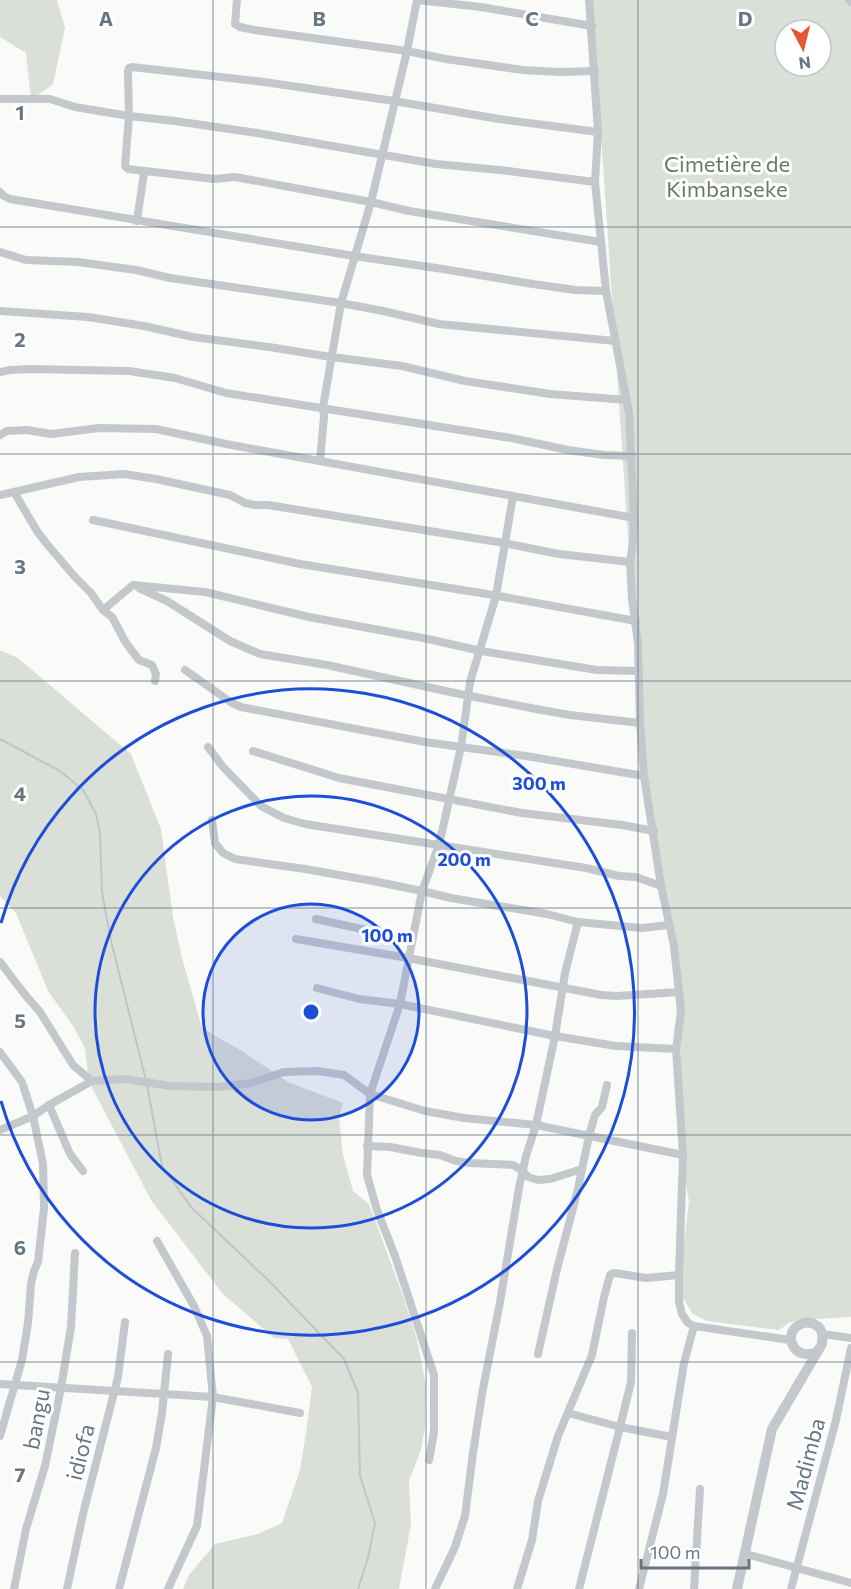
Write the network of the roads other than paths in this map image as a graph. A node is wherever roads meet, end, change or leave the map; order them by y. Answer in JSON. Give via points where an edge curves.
{"nodes":[{"id":1,"x":237,"y":0,"type":"edge"},
{"id":2,"x":589,"y":0,"type":"edge"},
{"id":3,"x":592,"y":26,"type":"junction"},
{"id":4,"x":406,"y":51,"type":"junction"},
{"id":5,"x":595,"y":71,"type":"junction"},
{"id":6,"x":0,"y":99,"type":"edge"},
{"id":7,"x":394,"y":101,"type":"junction"},
{"id":8,"x":129,"y":116,"type":"junction"},
{"id":9,"x":598,"y":132,"type":"junction"},
{"id":10,"x":382,"y":156,"type":"junction"},
{"id":11,"x":144,"y":171,"type":"junction"},
{"id":12,"x":595,"y":182,"type":"junction"},
{"id":13,"x":0,"y":192,"type":"edge"},
{"id":14,"x":371,"y":202,"type":"junction"},
{"id":15,"x":137,"y":221,"type":"junction"},
{"id":16,"x":601,"y":242,"type":"junction"},
{"id":17,"x":0,"y":252,"type":"edge"},
{"id":18,"x":354,"y":256,"type":"junction"},
{"id":19,"x":606,"y":291,"type":"junction"},
{"id":20,"x":341,"y":303,"type":"junction"},
{"id":21,"x":0,"y":311,"type":"edge"},
{"id":22,"x":615,"y":341,"type":"junction"},
{"id":23,"x":331,"y":357,"type":"junction"},
{"id":24,"x":0,"y":372,"type":"edge"},
{"id":25,"x":627,"y":400,"type":"junction"},
{"id":26,"x":323,"y":407,"type":"junction"},
{"id":27,"x":0,"y":435,"type":"edge"},
{"id":28,"x":632,"y":456,"type":"junction"},
{"id":29,"x":320,"y":461,"type":"junction"},
{"id":30,"x":14,"y":492,"type":"junction"},
{"id":31,"x":0,"y":495,"type":"edge"},
{"id":32,"x":513,"y":496,"type":"junction"},
{"id":33,"x":634,"y":518,"type":"junction"},
{"id":34,"x":93,"y":520,"type":"dead end"},
{"id":35,"x":504,"y":543,"type":"junction"},
{"id":36,"x":630,"y":562,"type":"junction"},
{"id":37,"x":134,"y":585,"type":"junction"},
{"id":38,"x":496,"y":596,"type":"junction"},
{"id":39,"x":103,"y":610,"type":"junction"},
{"id":40,"x":636,"y":621,"type":"junction"},
{"id":41,"x":481,"y":651,"type":"junction"},
{"id":42,"x":185,"y":670,"type":"dead end"},
{"id":43,"x":638,"y":670,"type":"junction"},
{"id":44,"x":155,"y":681,"type":"dead end"},
{"id":45,"x":468,"y":695,"type":"junction"},
{"id":46,"x":640,"y":723,"type":"junction"},
{"id":47,"x":208,"y":747,"type":"dead end"},
{"id":48,"x":461,"y":747,"type":"junction"},
{"id":49,"x":253,"y":751,"type":"dead end"},
{"id":50,"x":644,"y":776,"type":"junction"},
{"id":51,"x":449,"y":799,"type":"junction"},
{"id":52,"x":212,"y":820,"type":"dead end"},
{"id":53,"x":654,"y":831,"type":"junction"},
{"id":54,"x":439,"y":845,"type":"junction"},
{"id":55,"x":661,"y":886,"type":"junction"},
{"id":56,"x":422,"y":891,"type":"junction"},
{"id":57,"x":316,"y":919,"type":"dead end"},
{"id":58,"x":578,"y":921,"type":"junction"},
{"id":59,"x":669,"y":925,"type":"junction"},
{"id":60,"x":296,"y":939,"type":"dead end"},
{"id":61,"x":412,"y":940,"type":"junction"},
{"id":62,"x":408,"y":958,"type":"junction"},
{"id":63,"x":0,"y":962,"type":"edge"},
{"id":64,"x":317,"y":988,"type":"dead end"},
{"id":65,"x":562,"y":988,"type":"junction"},
{"id":66,"x":679,"y":992,"type":"junction"},
{"id":67,"x":400,"y":1004,"type":"junction"},
{"id":68,"x":555,"y":1036,"type":"junction"},
{"id":69,"x":676,"y":1049,"type":"junction"},
{"id":70,"x":0,"y":1052,"type":"edge"},
{"id":71,"x":92,"y":1081,"type":"junction"},
{"id":72,"x":608,"y":1085,"type":"dead end"},
{"id":73,"x":370,"y":1094,"type":"junction"},
{"id":74,"x":49,"y":1105,"type":"junction"},
{"id":75,"x":33,"y":1116,"type":"junction"},
{"id":76,"x":536,"y":1125,"type":"junction"},
{"id":77,"x":0,"y":1130,"type":"edge"},
{"id":78,"x":588,"y":1136,"type":"junction"},
{"id":79,"x":367,"y":1146,"type":"junction"},
{"id":80,"x":683,"y":1155,"type":"junction"},
{"id":81,"x":582,"y":1169,"type":"junction"},
{"id":82,"x":83,"y":1171,"type":"dead end"},
{"id":83,"x":523,"y":1171,"type":"junction"},
{"id":84,"x":157,"y":1241,"type":"dead end"},
{"id":85,"x":75,"y":1253,"type":"dead end"},
{"id":86,"x":678,"y":1275,"type":"junction"},
{"id":87,"x":125,"y":1322,"type":"dead end"},
{"id":88,"x":694,"y":1326,"type":"junction"},
{"id":89,"x":632,"y":1333,"type":"dead end"},
{"id":90,"x":823,"y":1335,"type":"junction"},
{"id":91,"x":851,"y":1338,"type":"edge"},
{"id":92,"x":790,"y":1340,"type":"junction"},
{"id":93,"x":851,"y":1348,"type":"edge"},
{"id":94,"x":818,"y":1351,"type":"junction"},
{"id":95,"x":799,"y":1353,"type":"junction"},
{"id":96,"x":168,"y":1354,"type":"dead end"},
{"id":97,"x":538,"y":1354,"type":"dead end"},
{"id":98,"x":806,"y":1374,"type":"junction"},
{"id":99,"x":0,"y":1384,"type":"edge"},
{"id":100,"x":15,"y":1385,"type":"junction"},
{"id":101,"x":61,"y":1388,"type":"junction"},
{"id":102,"x":114,"y":1390,"type":"junction"},
{"id":103,"x":164,"y":1394,"type":"junction"},
{"id":104,"x":213,"y":1397,"type":"junction"},
{"id":105,"x":300,"y":1413,"type":"dead end"},
{"id":106,"x":568,"y":1413,"type":"junction"},
{"id":107,"x":620,"y":1427,"type":"junction"},
{"id":108,"x":0,"y":1436,"type":"edge"},
{"id":109,"x":672,"y":1437,"type":"junction"},
{"id":110,"x":429,"y":1460,"type":"dead end"},
{"id":111,"x":699,"y":1489,"type":"dead end"},
{"id":112,"x":746,"y":1554,"type":"junction"},
{"id":113,"x":796,"y":1568,"type":"junction"},
{"id":114,"x":851,"y":1583,"type":"edge"},
{"id":115,"x":14,"y":1589,"type":"edge"},
{"id":116,"x":67,"y":1589,"type":"edge"},
{"id":117,"x":118,"y":1589,"type":"edge"},
{"id":118,"x":168,"y":1589,"type":"edge"},
{"id":119,"x":435,"y":1589,"type":"edge"},
{"id":120,"x":517,"y":1589,"type":"edge"},
{"id":121,"x":579,"y":1589,"type":"edge"},
{"id":122,"x":639,"y":1589,"type":"edge"},
{"id":123,"x":694,"y":1589,"type":"edge"},
{"id":124,"x":737,"y":1589,"type":"edge"},
{"id":125,"x":791,"y":1589,"type":"edge"}],
"edges":[{"from":1,"to":4,"type":"street","via":[[234,22],[240,27]]},
{"from":2,"to":3,"type":"street"},
{"from":3,"to":4,"type":"street","via":[[417,0]]},
{"from":3,"to":5,"type":"street"},
{"from":4,"to":5,"type":"street","via":[[524,70]]},
{"from":4,"to":7,"type":"street"},
{"from":5,"to":9,"type":"street"},
{"from":6,"to":8,"type":"street","via":[[50,99]]},
{"from":7,"to":8,"type":"street","via":[[132,67],[128,71]]},
{"from":7,"to":9,"type":"street"},
{"from":7,"to":10,"type":"street"},
{"from":8,"to":10,"type":"street","via":[[257,133]]},
{"from":8,"to":11,"type":"street","via":[[125,166]]},
{"from":9,"to":12,"type":"street"},
{"from":10,"to":12,"type":"street"},
{"from":10,"to":14,"type":"street"},
{"from":11,"to":14,"type":"street","via":[[214,179],[235,177]]},
{"from":11,"to":15,"type":"street"},
{"from":12,"to":16,"type":"street"},
{"from":13,"to":15,"type":"street","via":[[10,199]]},
{"from":14,"to":16,"type":"street"},
{"from":14,"to":18,"type":"street"},
{"from":15,"to":18,"type":"street"},
{"from":16,"to":19,"type":"street"},
{"from":17,"to":20,"type":"street","via":[[26,260],[78,262]]},
{"from":18,"to":19,"type":"street","via":[[565,289]]},
{"from":18,"to":20,"type":"street"},
{"from":19,"to":22,"type":"street"},
{"from":20,"to":22,"type":"street","via":[[439,324]]},
{"from":20,"to":23,"type":"street"},
{"from":21,"to":23,"type":"street","via":[[88,317]]},
{"from":22,"to":25,"type":"street"},
{"from":23,"to":25,"type":"street","via":[[550,394]]},
{"from":23,"to":26,"type":"street"},
{"from":24,"to":26,"type":"street","via":[[129,371],[175,378],[226,393]]},
{"from":25,"to":28,"type":"street"},
{"from":26,"to":28,"type":"street","via":[[568,450]]},
{"from":26,"to":29,"type":"street"},
{"from":27,"to":29,"type":"street","via":[[27,430],[51,434],[99,428],[156,429]]},
{"from":28,"to":33,"type":"street"},
{"from":29,"to":32,"type":"street"},
{"from":30,"to":31,"type":"street"},
{"from":30,"to":35,"type":"street","via":[[79,477],[124,474],[230,495],[254,505]]},
{"from":30,"to":39,"type":"street","via":[[46,543]]},
{"from":32,"to":33,"type":"street"},
{"from":32,"to":35,"type":"street"},
{"from":33,"to":36,"type":"street"},
{"from":34,"to":38,"type":"street","via":[[300,564]]},
{"from":35,"to":36,"type":"street"},
{"from":35,"to":38,"type":"street"},
{"from":36,"to":40,"type":"street"},
{"from":37,"to":39,"type":"street"},
{"from":37,"to":41,"type":"street","via":[[205,592]]},
{"from":37,"to":45,"type":"street","via":[[230,641],[260,654]]},
{"from":38,"to":40,"type":"street"},
{"from":38,"to":41,"type":"street"},
{"from":39,"to":44,"type":"street","via":[[112,617],[140,660],[152,665]]},
{"from":40,"to":43,"type":"street"},
{"from":41,"to":43,"type":"street","via":[[597,670]]},
{"from":41,"to":45,"type":"street"},
{"from":42,"to":48,"type":"street","via":[[241,707]]},
{"from":43,"to":46,"type":"street"},
{"from":45,"to":46,"type":"street","via":[[570,715]]},
{"from":45,"to":48,"type":"street"},
{"from":46,"to":50,"type":"street"},
{"from":47,"to":54,"type":"street","via":[[261,806],[284,818]]},
{"from":48,"to":50,"type":"street"},
{"from":48,"to":51,"type":"street"},
{"from":49,"to":51,"type":"street","via":[[339,778]]},
{"from":50,"to":53,"type":"street"},
{"from":51,"to":53,"type":"street"},
{"from":51,"to":54,"type":"street"},
{"from":52,"to":56,"type":"street","via":[[215,843],[235,860]]},
{"from":53,"to":55,"type":"street"},
{"from":54,"to":55,"type":"street","via":[[636,877]]},
{"from":54,"to":56,"type":"street"},
{"from":55,"to":59,"type":"street"},
{"from":56,"to":58,"type":"street"},
{"from":56,"to":61,"type":"street"},
{"from":57,"to":61,"type":"street"},
{"from":58,"to":59,"type":"street","via":[[642,928]]},
{"from":58,"to":65,"type":"street"},
{"from":59,"to":66,"type":"street"},
{"from":60,"to":62,"type":"street"},
{"from":61,"to":62,"type":"street"},
{"from":62,"to":65,"type":"street"},
{"from":62,"to":67,"type":"street"},
{"from":63,"to":71,"type":"street","via":[[40,1012],[73,1065]]},
{"from":64,"to":67,"type":"street"},
{"from":65,"to":66,"type":"street","via":[[609,996]]},
{"from":65,"to":68,"type":"street"},
{"from":66,"to":69,"type":"street"},
{"from":67,"to":68,"type":"street"},
{"from":67,"to":73,"type":"street"},
{"from":68,"to":69,"type":"street","via":[[616,1046]]},
{"from":68,"to":76,"type":"street"},
{"from":69,"to":80,"type":"street"},
{"from":70,"to":75,"type":"street","via":[[22,1082]]},
{"from":71,"to":73,"type":"street","via":[[126,1079],[170,1086],[218,1087],[251,1083],[284,1072],[318,1071],[344,1076]]},
{"from":71,"to":74,"type":"street"},
{"from":72,"to":78,"type":"street"},
{"from":73,"to":76,"type":"street","via":[[425,1111]]},
{"from":73,"to":79,"type":"street"},
{"from":74,"to":75,"type":"street"},
{"from":74,"to":82,"type":"street","via":[[70,1154]]},
{"from":75,"to":77,"type":"street"},
{"from":75,"to":100,"type":"street","via":[[43,1164],[44,1208]]},
{"from":76,"to":78,"type":"street"},
{"from":76,"to":83,"type":"street"},
{"from":78,"to":80,"type":"street"},
{"from":78,"to":81,"type":"street"},
{"from":79,"to":83,"type":"street","via":[[513,1166]]},
{"from":79,"to":110,"type":"street","via":[[367,1175],[377,1210],[434,1374],[434,1432]]},
{"from":80,"to":86,"type":"street"},
{"from":81,"to":83,"type":"street","via":[[538,1180]]},
{"from":81,"to":97,"type":"street"},
{"from":83,"to":119,"type":"street","via":[[482,1394],[465,1516]]},
{"from":84,"to":104,"type":"street","via":[[207,1336]]},
{"from":85,"to":101,"type":"street","name":"bangu","via":[[71,1327]]},
{"from":86,"to":88,"type":"street","via":[[682,1314]]},
{"from":86,"to":106,"type":"street","via":[[646,1278],[611,1274],[592,1355]]},
{"from":87,"to":102,"type":"street","name":"idiofa"},
{"from":88,"to":92,"type":"street"},
{"from":88,"to":109,"type":"street"},
{"from":89,"to":107,"type":"street","via":[[631,1382]]},
{"from":90,"to":91,"type":"street"},
{"from":90,"to":92,"type":"street","via":[[820,1328],[805,1322],[797,1325]]},
{"from":90,"to":94,"type":"street"},
{"from":92,"to":95,"type":"street"},
{"from":93,"to":113,"type":"street","name":"Madimba"},
{"from":94,"to":95,"type":"street"},
{"from":94,"to":98,"type":"street"},
{"from":95,"to":98,"type":"street"},
{"from":96,"to":103,"type":"street"},
{"from":98,"to":112,"type":"street","via":[[772,1429]]},
{"from":99,"to":100,"type":"street"},
{"from":100,"to":101,"type":"street"},
{"from":100,"to":108,"type":"street"},
{"from":101,"to":102,"type":"street"},
{"from":101,"to":115,"type":"street","name":"bangu"},
{"from":102,"to":103,"type":"street"},
{"from":102,"to":116,"type":"street","name":"idiofa"},
{"from":103,"to":104,"type":"street"},
{"from":103,"to":117,"type":"street","via":[[156,1448]]},
{"from":104,"to":105,"type":"street"},
{"from":104,"to":118,"type":"street","via":[[197,1526]]},
{"from":106,"to":107,"type":"street"},
{"from":106,"to":120,"type":"street","via":[[538,1502],[532,1540]]},
{"from":107,"to":109,"type":"street"},
{"from":107,"to":121,"type":"street"},
{"from":109,"to":122,"type":"street","via":[[663,1494]]},
{"from":111,"to":123,"type":"street"},
{"from":112,"to":113,"type":"street"},
{"from":112,"to":124,"type":"street"},
{"from":113,"to":114,"type":"street"},
{"from":113,"to":125,"type":"street","name":"Madimba"}]}
